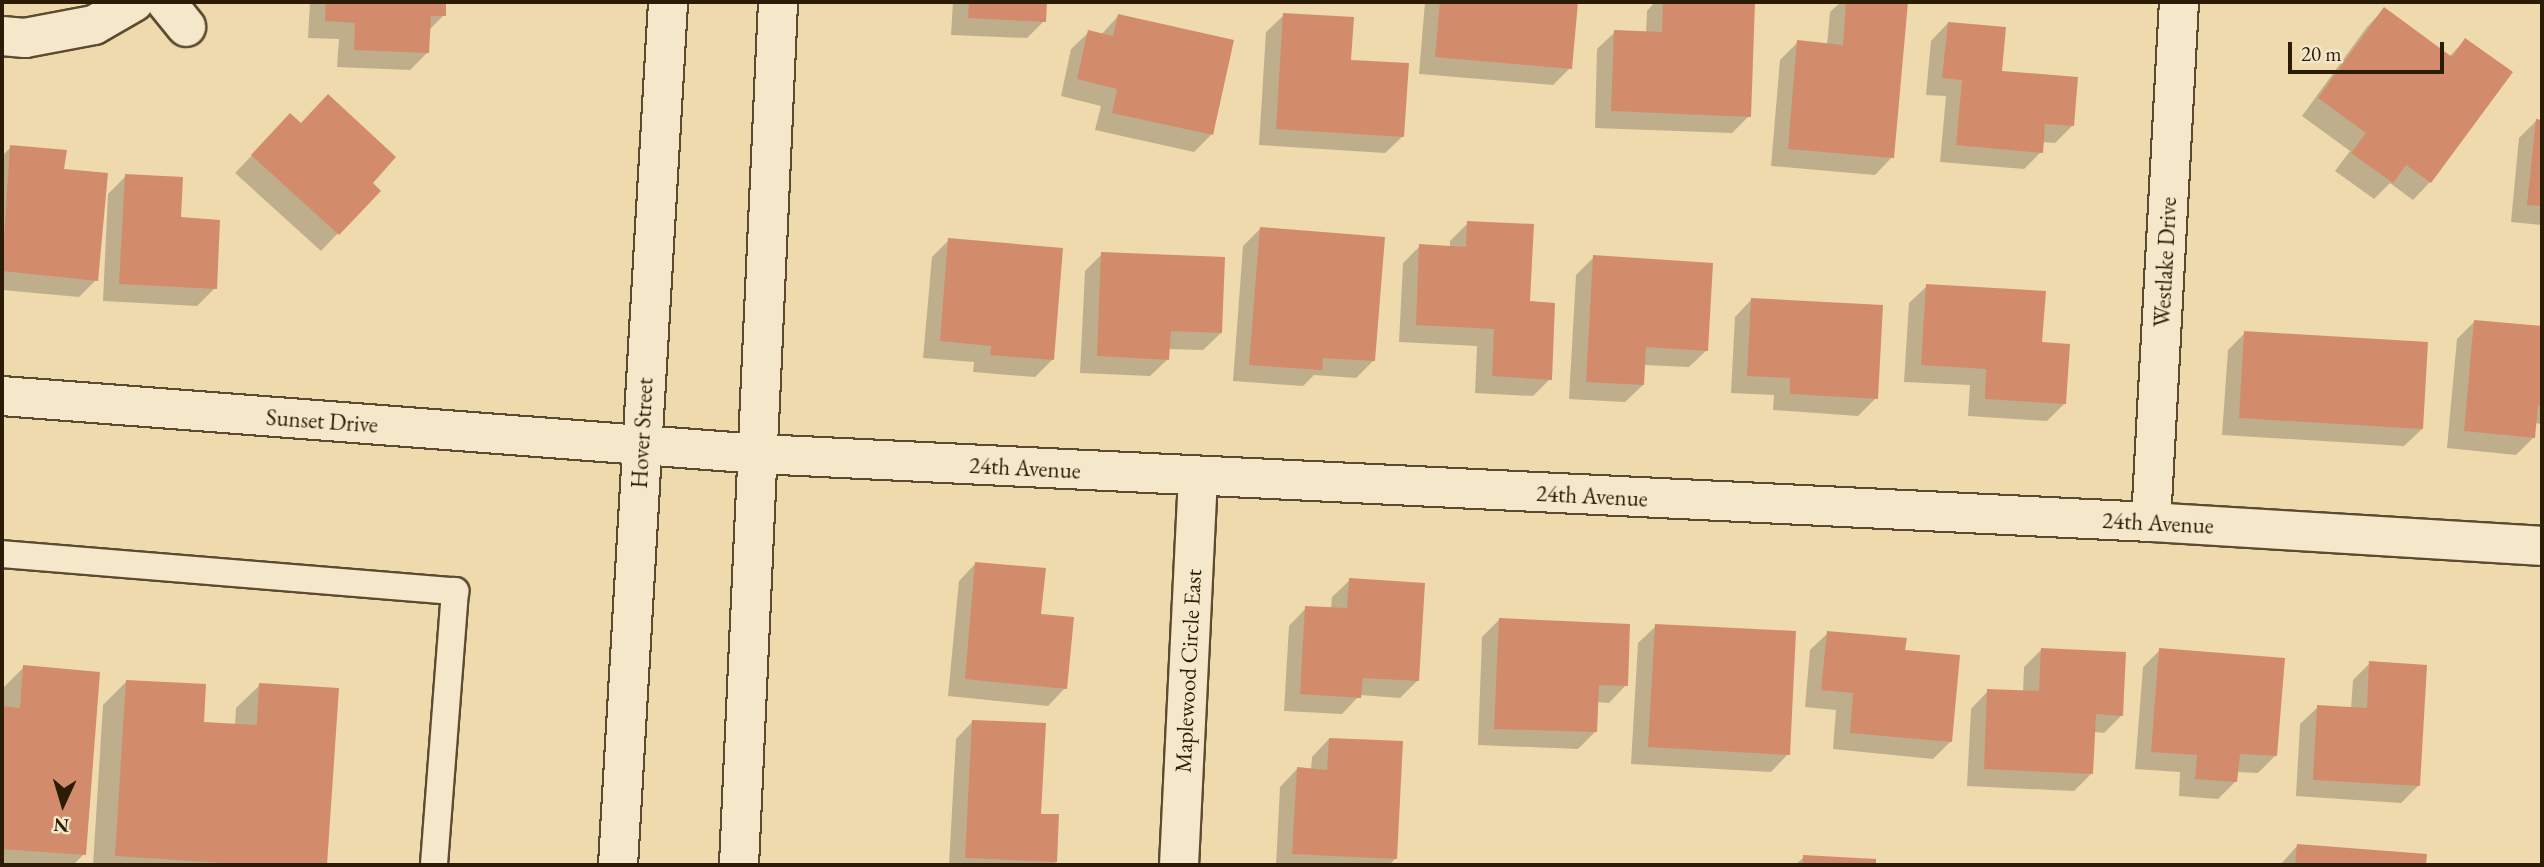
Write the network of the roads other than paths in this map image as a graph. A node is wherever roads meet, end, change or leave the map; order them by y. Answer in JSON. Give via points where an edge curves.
{"nodes":[{"id":1,"x":668,"y":2,"type":"edge"},
{"id":2,"x":778,"y":2,"type":"edge"},
{"id":3,"x":2179,"y":2,"type":"edge"},
{"id":4,"x":122,"y":10,"type":"edge"},
{"id":5,"x":2,"y":36,"type":"edge"},
{"id":6,"x":2,"y":396,"type":"edge"},
{"id":7,"x":641,"y":446,"type":"junction"},
{"id":8,"x":760,"y":454,"type":"junction"},
{"id":9,"x":1198,"y":478,"type":"junction"},
{"id":10,"x":2151,"y":522,"type":"junction"},
{"id":11,"x":2542,"y":546,"type":"edge"},
{"id":12,"x":2,"y":554,"type":"edge"},
{"id":13,"x":434,"y":865,"type":"edge"},
{"id":14,"x":618,"y":865,"type":"edge"},
{"id":15,"x":739,"y":865,"type":"edge"},
{"id":16,"x":1179,"y":865,"type":"edge"}],
"edges":[{"from":1,"to":7,"type":"street","name":"Hover Street"},
{"from":2,"to":8,"type":"street"},
{"from":3,"to":10,"type":"street","name":"Westlake Drive"},
{"from":4,"to":5,"type":"street","via":[[94,25],[25,38]]},
{"from":6,"to":7,"type":"street","name":"Sunset Drive"},
{"from":7,"to":8,"type":"street","name":"24th Avenue"},
{"from":7,"to":14,"type":"street","name":"Hover Street"},
{"from":8,"to":9,"type":"street","name":"24th Avenue"},
{"from":8,"to":15,"type":"street"},
{"from":9,"to":10,"type":"street","name":"24th Avenue"},
{"from":9,"to":16,"type":"street","name":"Maplewood Circle East"},
{"from":10,"to":11,"type":"street","name":"24th Avenue"},
{"from":12,"to":13,"type":"lane","via":[[456,591]]}]}
